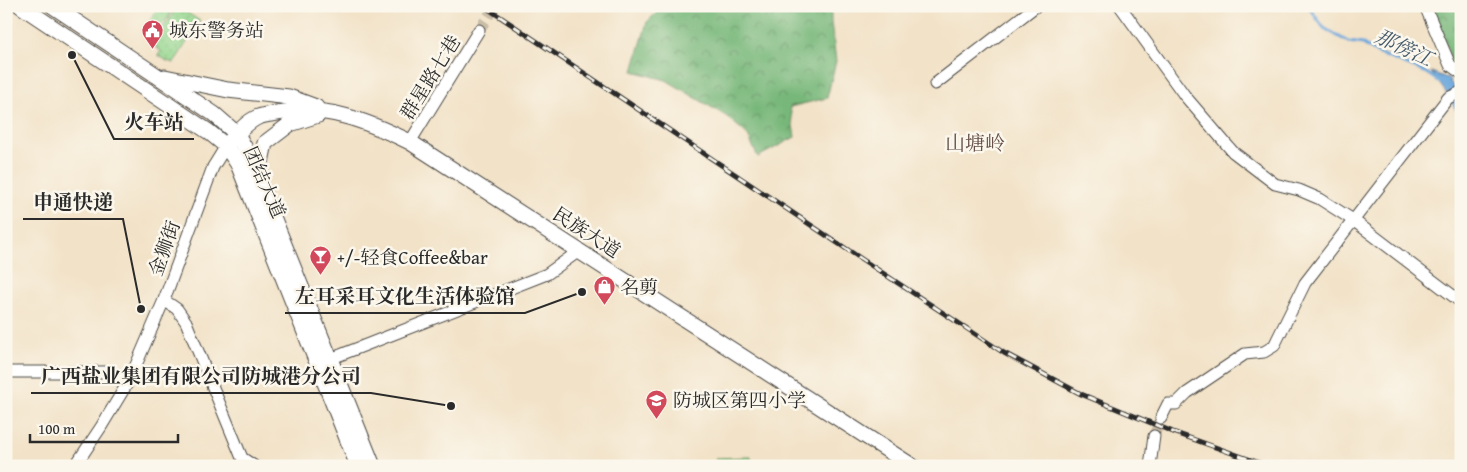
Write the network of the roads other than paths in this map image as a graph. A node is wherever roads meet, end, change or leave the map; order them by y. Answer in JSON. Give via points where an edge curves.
{"nodes":[{"id":1,"x":21,"y":6,"type":"edge"},
{"id":2,"x":53,"y":6,"type":"edge"},
{"id":3,"x":1036,"y":6,"type":"edge"},
{"id":4,"x":1120,"y":6,"type":"edge"},
{"id":5,"x":1425,"y":6,"type":"edge"},
{"id":6,"x":479,"y":30,"type":"tunnel mouth"},
{"id":7,"x":1461,"y":73,"type":"edge"},
{"id":8,"x":156,"y":75,"type":"junction"},
{"id":9,"x":935,"y":84,"type":"dead end"},
{"id":10,"x":1461,"y":92,"type":"edge"},
{"id":11,"x":330,"y":112,"type":"junction"},
{"id":12,"x":237,"y":134,"type":"junction"},
{"id":13,"x":410,"y":142,"type":"junction"},
{"id":14,"x":226,"y":146,"type":"junction"},
{"id":15,"x":259,"y":181,"type":"junction"},
{"id":16,"x":1354,"y":220,"type":"junction"},
{"id":17,"x":579,"y":251,"type":"junction"},
{"id":18,"x":164,"y":300,"type":"junction"},
{"id":19,"x":1461,"y":302,"type":"edge"},
{"id":20,"x":330,"y":359,"type":"junction"},
{"id":21,"x":6,"y":372,"type":"edge"},
{"id":22,"x":130,"y":379,"type":"junction"},
{"id":23,"x":1161,"y":418,"type":"tunnel mouth"},
{"id":24,"x":1154,"y":436,"type":"tunnel mouth"},
{"id":25,"x":360,"y":465,"type":"edge"},
{"id":26,"x":75,"y":466,"type":"edge"},
{"id":27,"x":254,"y":466,"type":"edge"},
{"id":28,"x":912,"y":466,"type":"edge"},
{"id":29,"x":1150,"y":466,"type":"edge"}],
"edges":[{"from":1,"to":14,"type":"main road","name":"团结大道"},
{"from":2,"to":8,"type":"main road","name":"团结大道"},
{"from":3,"to":9,"type":"street"},
{"from":4,"to":16,"type":"street","via":[[1186,96],[1233,152],[1275,184],[1320,199]]},
{"from":5,"to":7,"type":"street","via":[[1450,65]]},
{"from":6,"to":13,"type":"street","name":"群星路七巷"},
{"from":8,"to":11,"type":"main road","via":[[228,90],[289,97]]},
{"from":8,"to":12,"type":"main road","name":"团结大道","via":[[214,114]]},
{"from":10,"to":16,"type":"street","via":[[1448,98]]},
{"from":11,"to":12,"type":"main road","name":"民族大道","via":[[291,111],[258,117]]},
{"from":11,"to":13,"type":"main road","name":"民族大道","via":[[385,129]]},
{"from":11,"to":15,"type":"main road","via":[[290,124],[266,144]]},
{"from":12,"to":14,"type":"main road","name":"民族大道"},
{"from":12,"to":15,"type":"main road","name":"团结大道"},
{"from":13,"to":17,"type":"main road","name":"民族大道"},
{"from":14,"to":18,"type":"street","name":"金狮街","via":[[213,167]]},
{"from":14,"to":25,"type":"main road","name":"团结大道","via":[[238,164]]},
{"from":15,"to":20,"type":"main road","name":"团结大道"},
{"from":16,"to":19,"type":"street"},
{"from":16,"to":23,"type":"street","via":[[1305,283],[1274,346],[1264,352],[1246,354],[1187,393],[1176,404],[1168,404]]},
{"from":17,"to":20,"type":"street","via":[[547,274]]},
{"from":17,"to":28,"type":"main road","name":"民族大道"},
{"from":18,"to":22,"type":"street","name":"金狮街"},
{"from":18,"to":27,"type":"street","via":[[177,309],[186,322],[242,458]]},
{"from":20,"to":25,"type":"main road","name":"团结大道"},
{"from":21,"to":22,"type":"street","via":[[108,372]]},
{"from":22,"to":26,"type":"street","name":"金狮街"},
{"from":24,"to":29,"type":"street"}]}
